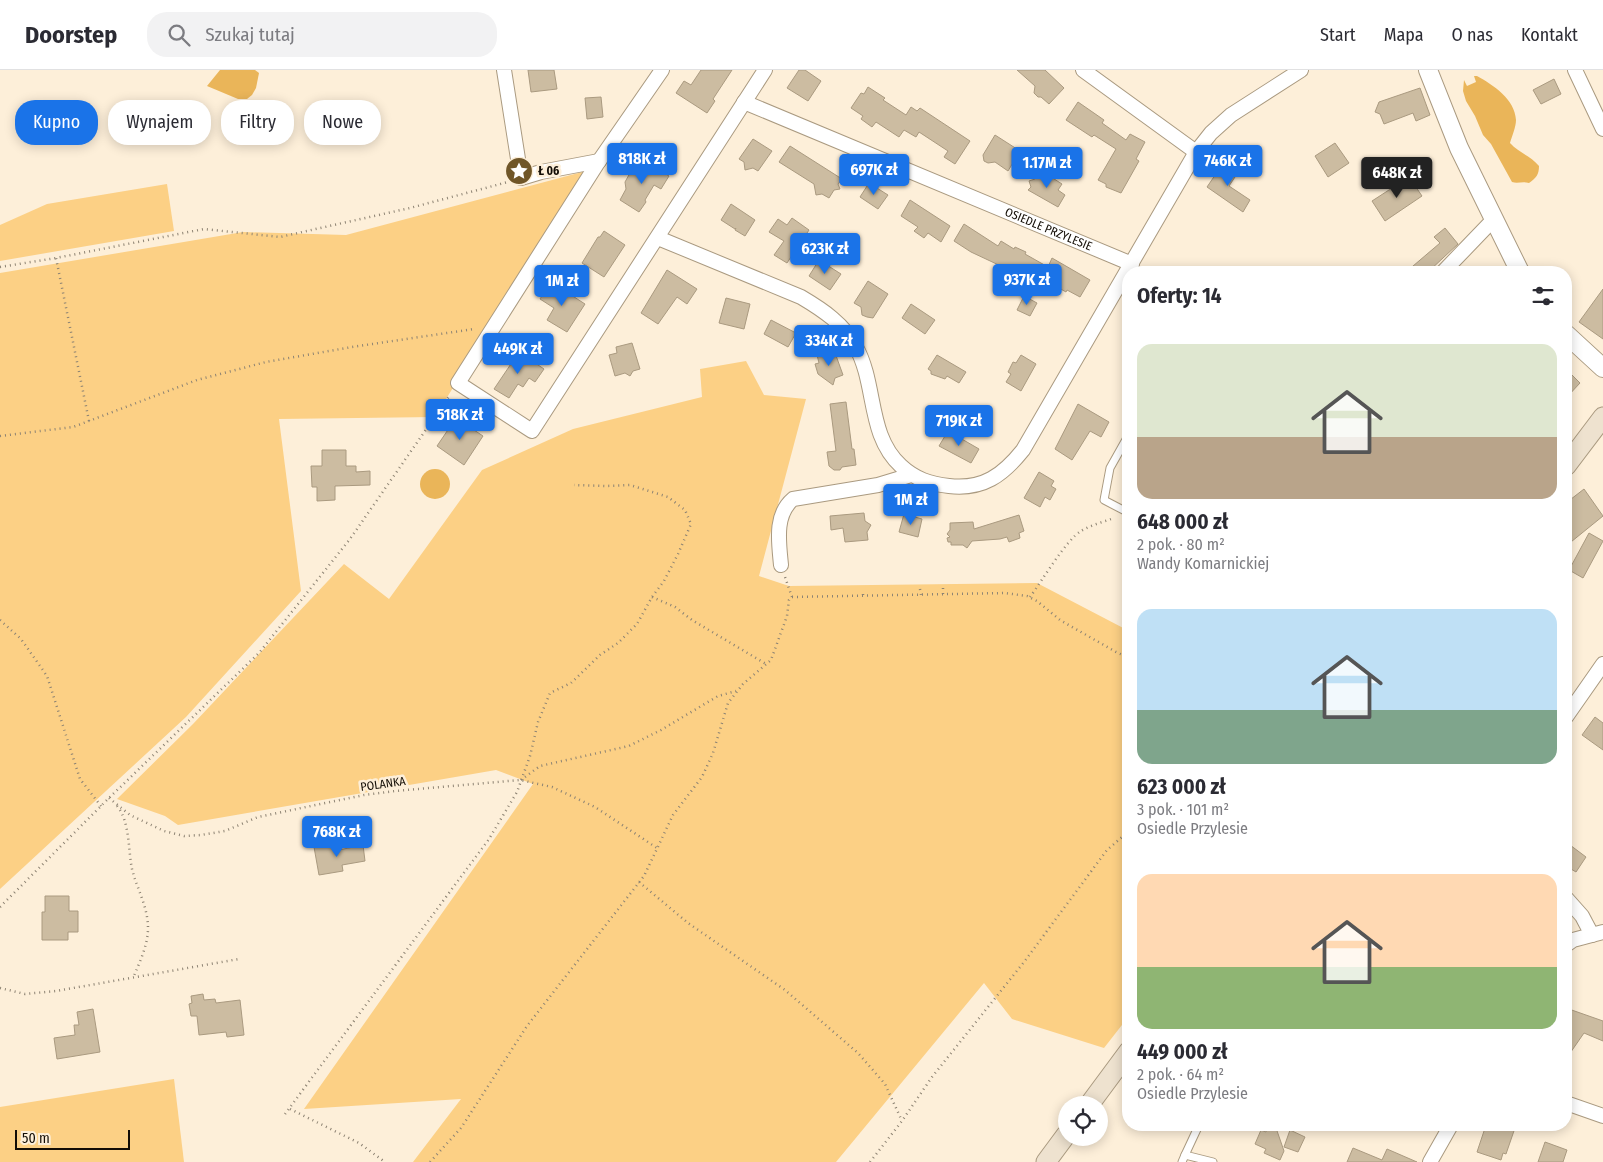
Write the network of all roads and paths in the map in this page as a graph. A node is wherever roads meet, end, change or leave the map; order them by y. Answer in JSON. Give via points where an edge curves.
{"nodes":[{"id":1,"x":504,"y":70,"type":"edge"},
{"id":2,"x":662,"y":70,"type":"edge"},
{"id":3,"x":765,"y":70,"type":"edge"},
{"id":4,"x":1084,"y":70,"type":"edge"},
{"id":5,"x":1301,"y":70,"type":"edge"},
{"id":6,"x":1428,"y":70,"type":"edge"},
{"id":7,"x":1575,"y":70,"type":"edge"},
{"id":8,"x":744,"y":102,"type":"junction"},
{"id":9,"x":1603,"y":129,"type":"edge"},
{"id":10,"x":1196,"y":152,"type":"junction"},
{"id":11,"x":599,"y":160,"type":"junction"},
{"id":12,"x":521,"y":178,"type":"junction"},
{"id":13,"x":1493,"y":220,"type":"junction"},
{"id":14,"x":658,"y":238,"type":"junction"},
{"id":15,"x":56,"y":258,"type":"junction"},
{"id":16,"x":1132,"y":264,"type":"joint"},
{"id":17,"x":1449,"y":266,"type":"edge"},
{"id":18,"x":1517,"y":266,"type":"edge"},
{"id":19,"x":0,"y":267,"type":"edge"},
{"id":20,"x":1122,"y":281,"type":"edge"},
{"id":21,"x":494,"y":326,"type":"junction"},
{"id":22,"x":1572,"y":340,"type":"edge"},
{"id":23,"x":1603,"y":368,"type":"edge"},
{"id":24,"x":458,"y":383,"type":"junction"},
{"id":25,"x":1603,"y":417,"type":"edge"},
{"id":26,"x":89,"y":421,"type":"junction"},
{"id":27,"x":0,"y":436,"type":"edge"},
{"id":28,"x":1122,"y":447,"type":"edge"},
{"id":29,"x":1572,"y":458,"type":"edge"},
{"id":30,"x":912,"y":475,"type":"junction"},
{"id":31,"x":574,"y":485,"type":"dead end"},
{"id":32,"x":1122,"y":510,"type":"edge"},
{"id":33,"x":1122,"y":515,"type":"edge"},
{"id":34,"x":781,"y":565,"type":"joint"},
{"id":35,"x":944,"y":588,"type":"dead end"},
{"id":36,"x":920,"y":589,"type":"dead end"},
{"id":37,"x":863,"y":590,"type":"dead end"},
{"id":38,"x":863,"y":595,"type":"junction"},
{"id":39,"x":921,"y":595,"type":"junction"},
{"id":40,"x":944,"y":595,"type":"junction"},
{"id":41,"x":652,"y":596,"type":"junction"},
{"id":42,"x":792,"y":596,"type":"junction"},
{"id":43,"x":1030,"y":597,"type":"junction"},
{"id":44,"x":0,"y":620,"type":"edge"},
{"id":45,"x":1122,"y":655,"type":"edge"},
{"id":46,"x":766,"y":664,"type":"junction"},
{"id":47,"x":1603,"y":664,"type":"edge"},
{"id":48,"x":738,"y":691,"type":"junction"},
{"id":49,"x":1572,"y":708,"type":"edge"},
{"id":50,"x":520,"y":780,"type":"junction"},
{"id":51,"x":109,"y":798,"type":"junction"},
{"id":52,"x":101,"y":806,"type":"junction"},
{"id":53,"x":1122,"y":837,"type":"edge"},
{"id":54,"x":657,"y":848,"type":"junction"},
{"id":55,"x":639,"y":882,"type":"junction"},
{"id":56,"x":1572,"y":905,"type":"edge"},
{"id":57,"x":0,"y":907,"type":"edge"},
{"id":58,"x":1597,"y":933,"type":"edge"},
{"id":59,"x":1572,"y":941,"type":"edge"},
{"id":60,"x":239,"y":959,"type":"dead end"},
{"id":61,"x":134,"y":976,"type":"junction"},
{"id":62,"x":0,"y":988,"type":"edge"},
{"id":63,"x":1122,"y":1060,"type":"edge"},
{"id":64,"x":1095,"y":1096,"type":"edge"},
{"id":65,"x":1572,"y":1105,"type":"edge"},
{"id":66,"x":290,"y":1109,"type":"junction"},
{"id":67,"x":284,"y":1114,"type":"dead end"},
{"id":68,"x":1603,"y":1116,"type":"edge"},
{"id":69,"x":902,"y":1121,"type":"junction"},
{"id":70,"x":1195,"y":1131,"type":"edge"},
{"id":71,"x":1448,"y":1131,"type":"edge"},
{"id":72,"x":1058,"y":1146,"type":"edge"},
{"id":73,"x":1184,"y":1158,"type":"edge"},
{"id":74,"x":385,"y":1162,"type":"edge"},
{"id":75,"x":430,"y":1162,"type":"edge"},
{"id":76,"x":870,"y":1162,"type":"edge"},
{"id":77,"x":1046,"y":1162,"type":"edge"},
{"id":78,"x":1213,"y":1162,"type":"edge"},
{"id":79,"x":1430,"y":1162,"type":"edge"}],
"edges":[{"from":1,"to":12,"type":"street"},
{"from":2,"to":11,"type":"street"},
{"from":3,"to":8,"type":"street"},
{"from":4,"to":10,"type":"street"},
{"from":5,"to":10,"type":"street","via":[[1231,115]]},
{"from":6,"to":13,"type":"street","via":[[1459,148]]},
{"from":7,"to":9,"type":"street"},
{"from":8,"to":14,"type":"street"},
{"from":8,"to":16,"type":"street","name":"OSIEDLE PRZYLESIE"},
{"from":10,"to":16,"type":"street"},
{"from":11,"to":12,"type":"street"},
{"from":11,"to":21,"type":"street"},
{"from":12,"to":15,"type":"path","via":[[410,208],[280,237],[204,229]]},
{"from":13,"to":17,"type":"street"},
{"from":13,"to":18,"type":"street"},
{"from":14,"to":24,"type":"street","via":[[532,431]]},
{"from":14,"to":30,"type":"street","via":[[801,297],[823,309],[840,324],[864,362],[883,444],[893,459]]},
{"from":15,"to":19,"type":"path"},
{"from":15,"to":26,"type":"path"},
{"from":20,"to":30,"type":"street","via":[[1023,450],[1012,463],[999,475],[980,484],[958,487],[933,484]]},
{"from":21,"to":24,"type":"street"},
{"from":21,"to":26,"type":"path","via":[[266,362],[197,380]]},
{"from":22,"to":23,"type":"street"},
{"from":24,"to":51,"type":"path","via":[[350,539],[259,653]]},
{"from":25,"to":29,"type":"main road"},
{"from":26,"to":27,"type":"path","via":[[72,427]]},
{"from":28,"to":32,"type":"lane","via":[[1110,468],[1104,500]]},
{"from":30,"to":34,"type":"street","via":[[878,485],[793,499],[785,505],[778,532]]},
{"from":31,"to":41,"type":"path","via":[[630,485],[668,497],[685,510],[691,524],[664,581]]},
{"from":33,"to":43,"type":"path","via":[[1080,532]]},
{"from":34,"to":42,"type":"path"},
{"from":35,"to":40,"type":"path"},
{"from":36,"to":39,"type":"path"},
{"from":37,"to":38,"type":"path"},
{"from":38,"to":39,"type":"path"},
{"from":38,"to":42,"type":"path"},
{"from":39,"to":40,"type":"path"},
{"from":40,"to":43,"type":"path"},
{"from":41,"to":46,"type":"path"},
{"from":41,"to":50,"type":"path","via":[[637,624],[618,643],[600,655],[571,683],[550,693]]},
{"from":42,"to":46,"type":"path","via":[[771,660]]},
{"from":43,"to":45,"type":"path","via":[[1060,620]]},
{"from":44,"to":52,"type":"path","via":[[21,639],[46,676],[80,779]]},
{"from":46,"to":48,"type":"path"},
{"from":47,"to":49,"type":"street"},
{"from":48,"to":50,"type":"path","via":[[718,696],[629,746],[540,766]]},
{"from":48,"to":54,"type":"path","via":[[728,703],[702,777],[673,815]]},
{"from":50,"to":51,"type":"path","name":"POLANKA","via":[[364,796],[258,817],[224,831],[201,836],[164,831],[130,815]]},
{"from":50,"to":54,"type":"path","name":"POLANKA","via":[[552,787],[595,807]]},
{"from":50,"to":66,"type":"path","via":[[517,792],[489,839]]},
{"from":51,"to":52,"type":"path"},
{"from":51,"to":61,"type":"path","via":[[121,811],[148,928],[145,949]]},
{"from":52,"to":57,"type":"path"},
{"from":53,"to":69,"type":"path","via":[[1107,850],[1024,962],[932,1077]]},
{"from":54,"to":55,"type":"path"},
{"from":55,"to":69,"type":"path","via":[[688,923],[785,990],[858,1053],[885,1084]]},
{"from":55,"to":75,"type":"path","via":[[527,1026],[461,1128]]},
{"from":56,"to":58,"type":"street"},
{"from":58,"to":59,"type":"street"},
{"from":60,"to":61,"type":"path"},
{"from":61,"to":62,"type":"path","via":[[25,994]]},
{"from":63,"to":64,"type":"main road"},
{"from":65,"to":68,"type":"street"},
{"from":66,"to":67,"type":"path"},
{"from":66,"to":74,"type":"path","via":[[359,1143]]},
{"from":69,"to":76,"type":"path"},
{"from":70,"to":73,"type":"lane"},
{"from":71,"to":79,"type":"street"},
{"from":72,"to":77,"type":"main road"},
{"from":73,"to":78,"type":"lane"}]}
